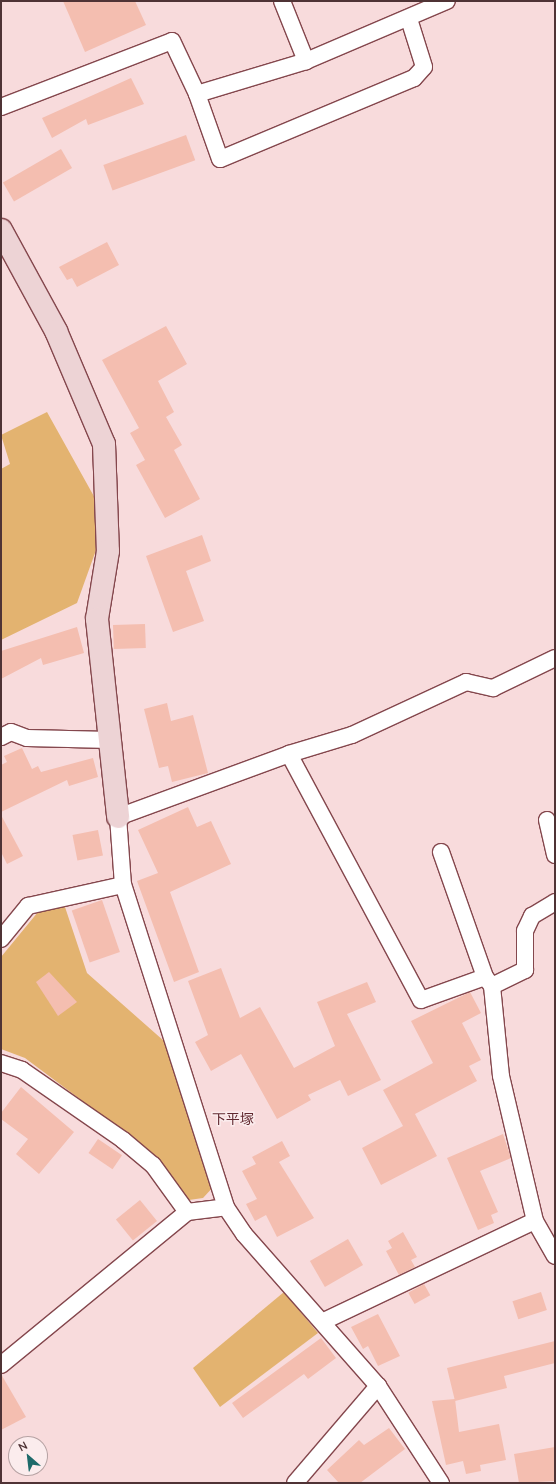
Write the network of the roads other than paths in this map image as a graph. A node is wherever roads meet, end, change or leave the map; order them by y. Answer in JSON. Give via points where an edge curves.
{"nodes":[{"id":1,"x":282,"y":1,"type":"edge"},
{"id":2,"x":447,"y":1,"type":"edge"},
{"id":3,"x":409,"y":19,"type":"junction"},
{"id":4,"x":306,"y":61,"type":"junction"},
{"id":5,"x":197,"y":94,"type":"junction"},
{"id":6,"x":1,"y":107,"type":"edge"},
{"id":7,"x":1,"y":230,"type":"edge"},
{"id":8,"x":555,"y":658,"type":"edge"},
{"id":9,"x":1,"y":737,"type":"edge"},
{"id":10,"x":110,"y":740,"type":"junction"},
{"id":11,"x":288,"y":754,"type":"junction"},
{"id":12,"x":118,"y":816,"type":"junction"},
{"id":13,"x":547,"y":820,"type":"dead end"},
{"id":14,"x":441,"y":852,"type":"dead end"},
{"id":15,"x":555,"y":855,"type":"edge"},
{"id":16,"x":123,"y":885,"type":"junction"},
{"id":17,"x":555,"y":902,"type":"edge"},
{"id":18,"x":1,"y":939,"type":"edge"},
{"id":19,"x":489,"y":982,"type":"junction"},
{"id":20,"x":1,"y":1063,"type":"edge"},
{"id":21,"x":226,"y":1207,"type":"junction"},
{"id":22,"x":187,"y":1212,"type":"junction"},
{"id":23,"x":535,"y":1220,"type":"junction"},
{"id":24,"x":555,"y":1256,"type":"edge"},
{"id":25,"x":324,"y":1321,"type":"junction"},
{"id":26,"x":1,"y":1365,"type":"edge"},
{"id":27,"x":378,"y":1386,"type":"junction"},
{"id":28,"x":295,"y":1483,"type":"edge"},
{"id":29,"x":441,"y":1483,"type":"edge"}],
"edges":[{"from":1,"to":4,"type":"street"},
{"from":2,"to":3,"type":"street"},
{"from":3,"to":4,"type":"street"},
{"from":3,"to":5,"type":"street","via":[[424,68],[414,78],[220,159]]},
{"from":4,"to":5,"type":"street"},
{"from":5,"to":6,"type":"street","via":[[172,41]]},
{"from":7,"to":10,"type":"street","via":[[56,331],[104,444],[108,551],[97,619]]},
{"from":8,"to":11,"type":"street","via":[[493,688],[466,682],[352,735]]},
{"from":9,"to":10,"type":"street","via":[[11,732],[27,738]]},
{"from":10,"to":12,"type":"street"},
{"from":11,"to":12,"type":"street"},
{"from":11,"to":19,"type":"street","via":[[420,1000]]},
{"from":12,"to":16,"type":"street"},
{"from":13,"to":15,"type":"street"},
{"from":14,"to":19,"type":"street"},
{"from":16,"to":18,"type":"street","via":[[28,906]]},
{"from":16,"to":21,"type":"street"},
{"from":17,"to":19,"type":"street","via":[[532,916],[525,931],[525,970]]},
{"from":19,"to":23,"type":"street","via":[[501,1076]]},
{"from":20,"to":22,"type":"street","via":[[22,1070],[123,1140],[153,1166]]},
{"from":21,"to":22,"type":"street"},
{"from":21,"to":25,"type":"street","via":[[244,1234]]},
{"from":22,"to":26,"type":"street"},
{"from":23,"to":24,"type":"street"},
{"from":23,"to":25,"type":"street"},
{"from":25,"to":27,"type":"street"},
{"from":27,"to":28,"type":"street"},
{"from":27,"to":29,"type":"street"}]}
